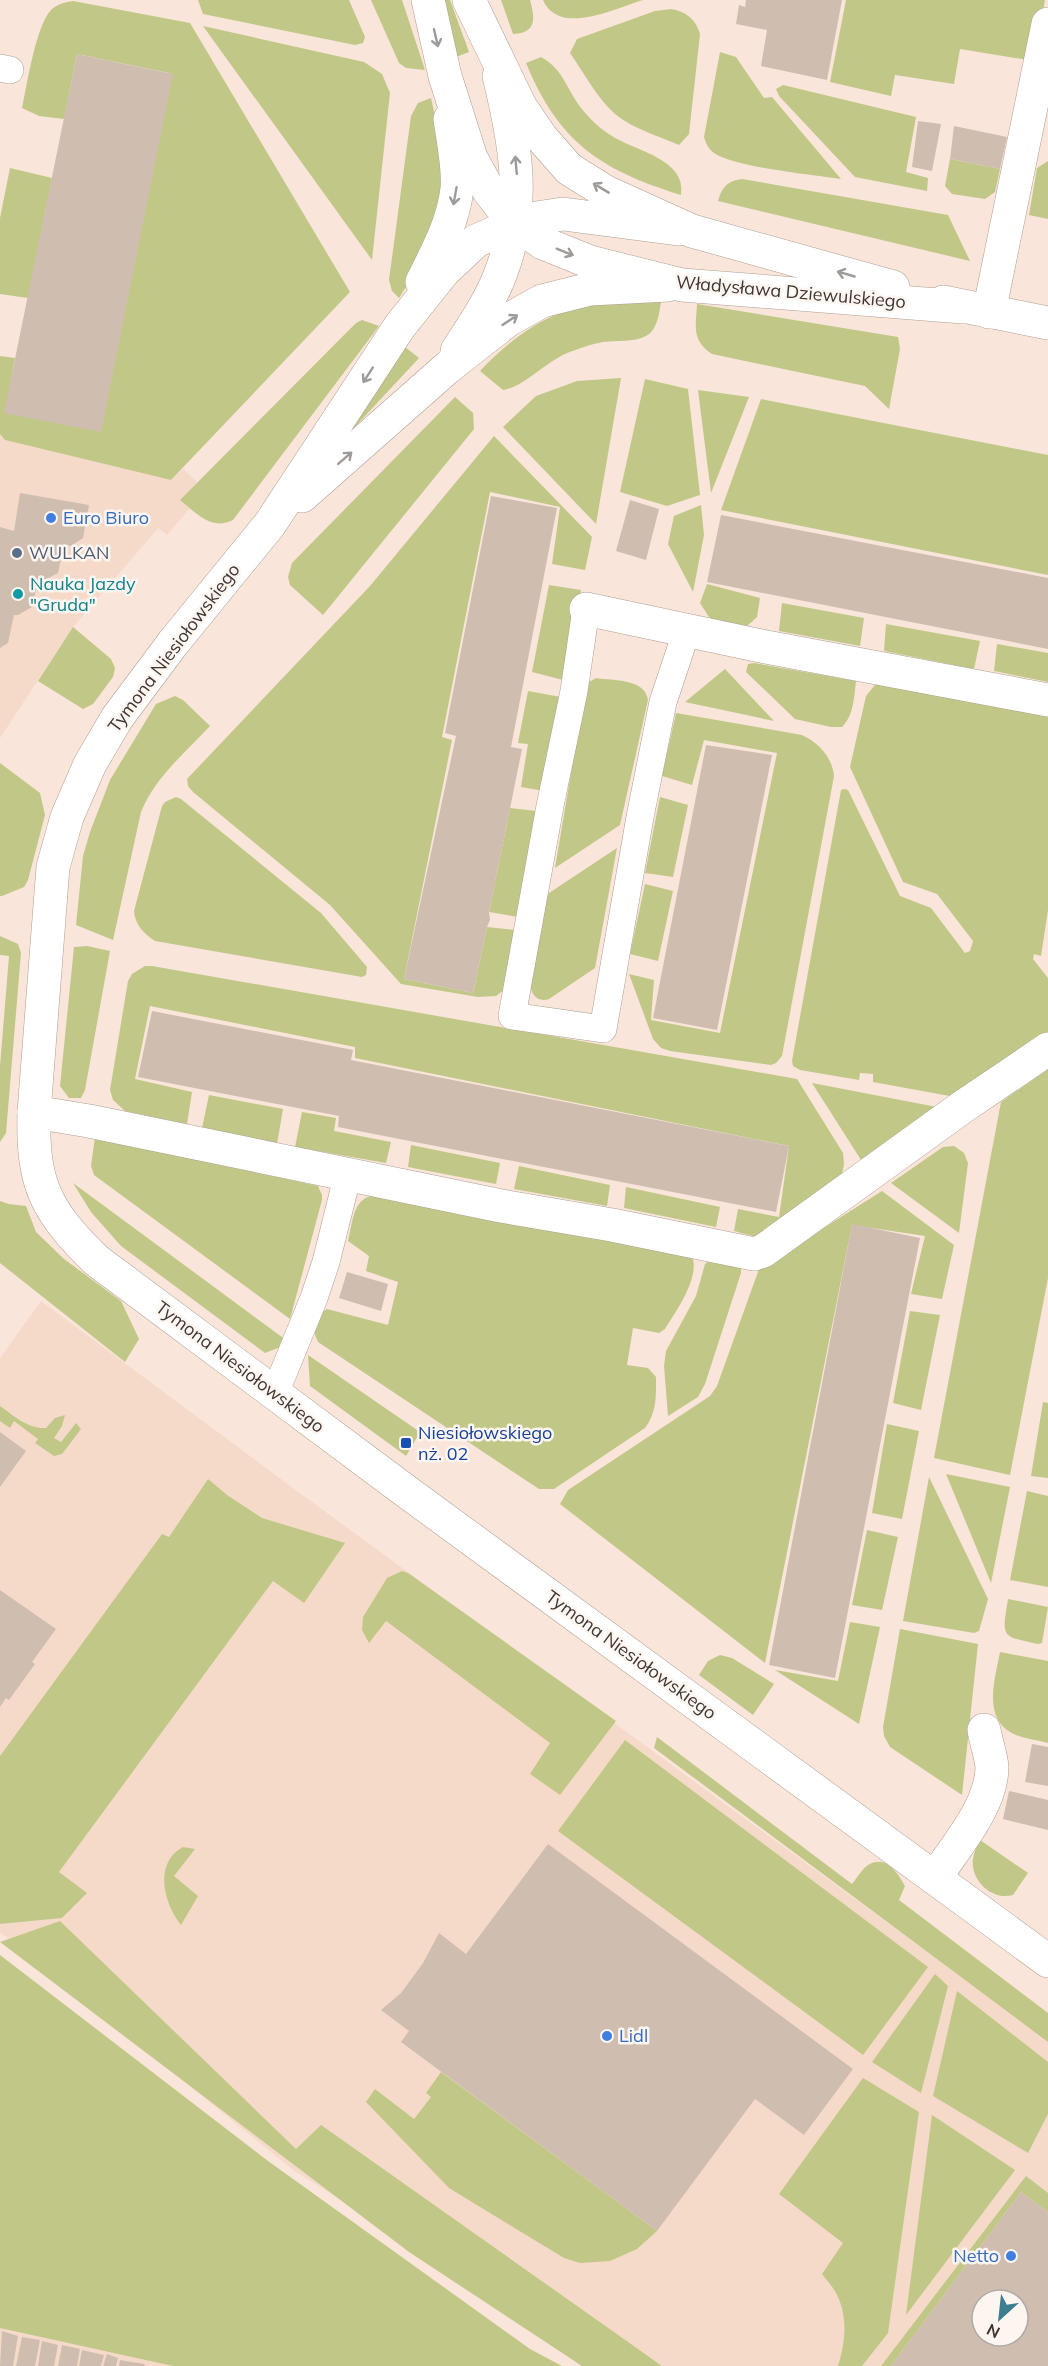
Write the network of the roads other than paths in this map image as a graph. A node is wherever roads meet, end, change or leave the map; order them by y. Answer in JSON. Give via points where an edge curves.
{"nodes":[{"id":1,"x":428,"y":0,"type":"edge"},
{"id":2,"x":469,"y":0,"type":"edge"},
{"id":3,"x":1048,"y":24,"type":"edge"},
{"id":4,"x":495,"y":57,"type":"junction"},
{"id":5,"x":445,"y":76,"type":"junction"},
{"id":6,"x":514,"y":224,"type":"junction"},
{"id":7,"x":692,"y":231,"type":"junction"},
{"id":8,"x":682,"y":285,"type":"junction"},
{"id":9,"x":976,"y":310,"type":"junction"},
{"id":10,"x":1048,"y":323,"type":"edge"},
{"id":11,"x":400,"y":326,"type":"junction"},
{"id":12,"x":447,"y":368,"type":"junction"},
{"id":13,"x":270,"y":524,"type":"junction"},
{"id":14,"x":586,"y":609,"type":"joint"},
{"id":15,"x":687,"y":630,"type":"junction"},
{"id":16,"x":1048,"y":700,"type":"edge"},
{"id":17,"x":1048,"y":1049,"type":"edge"},
{"id":18,"x":34,"y":1112,"type":"junction"},
{"id":19,"x":348,"y":1173,"type":"junction"},
{"id":20,"x":275,"y":1394,"type":"junction"},
{"id":21,"x":984,"y":1730,"type":"dead end"},
{"id":22,"x":935,"y":1878,"type":"junction"},
{"id":23,"x":1048,"y":1961,"type":"edge"}],
"edges":[{"from":1,"to":5,"type":"street","name":"Władysława Dziewulskiego","one_way":true},
{"from":2,"to":4,"type":"street","name":"Władysława Dziewulskiego"},
{"from":3,"to":9,"type":"street"},
{"from":6,"to":4,"type":"street","name":"Tymona Niesiołowskiego","one_way":true,"via":[[518,192],[513,133]]},
{"from":7,"to":4,"type":"street","name":"Władysława Dziewulskiego","one_way":true,"via":[[606,192],[569,169],[520,106]]},
{"from":5,"to":6,"type":"street","name":"Władysława Dziewulskiego","via":[[471,158]]},
{"from":5,"to":11,"type":"street","name":"Tymona Niesiołowskiego","one_way":true,"via":[[457,188],[440,247]]},
{"from":6,"to":7,"type":"street","name":"Tymona Niesiołowskiego","via":[[563,214]]},
{"from":6,"to":8,"type":"street","name":"Władysława Dziewulskiego","one_way":true,"via":[[543,243],[590,262]]},
{"from":6,"to":11,"type":"street","name":"Tymona Niesiołowskiego","via":[[476,241],[444,271]]},
{"from":6,"to":12,"type":"street","name":"Tymona Niesiołowskiego","via":[[500,275]]},
{"from":9,"to":7,"type":"street","name":"Władysława Dziewulskiego","one_way":true},
{"from":8,"to":9,"type":"street","name":"Władysława Dziewulskiego"},
{"from":12,"to":8,"type":"street","name":"Tymona Niesiołowskiego","one_way":true,"via":[[508,320],[542,300],[590,289]]},
{"from":9,"to":10,"type":"street","name":"Władysława Dziewulskiego"},
{"from":11,"to":13,"type":"street","name":"Tymona Niesiołowskiego","one_way":true},
{"from":13,"to":12,"type":"street","name":"Tymona Niesiołowskiego","one_way":true},
{"from":13,"to":18,"type":"street","name":"Tymona Niesiołowskiego","via":[[117,718],[90,764],[67,817],[53,867]]},
{"from":14,"to":15,"type":"street"},
{"from":14,"to":15,"type":"lane","via":[[512,1016],[603,1029],[663,702]]},
{"from":15,"to":16,"type":"street"},
{"from":17,"to":19,"type":"street","via":[[754,1254]]},
{"from":18,"to":19,"type":"street"},
{"from":18,"to":20,"type":"street","name":"Tymona Niesiołowskiego","via":[[33,1142],[39,1180],[51,1208],[69,1233],[96,1260]]},
{"from":19,"to":20,"type":"lane","via":[[326,1262]]},
{"from":20,"to":22,"type":"street","name":"Tymona Niesiołowskiego"},
{"from":21,"to":22,"type":"street","via":[[992,1769],[987,1793]]},
{"from":22,"to":23,"type":"street","name":"Tymona Niesiołowskiego"}]}
